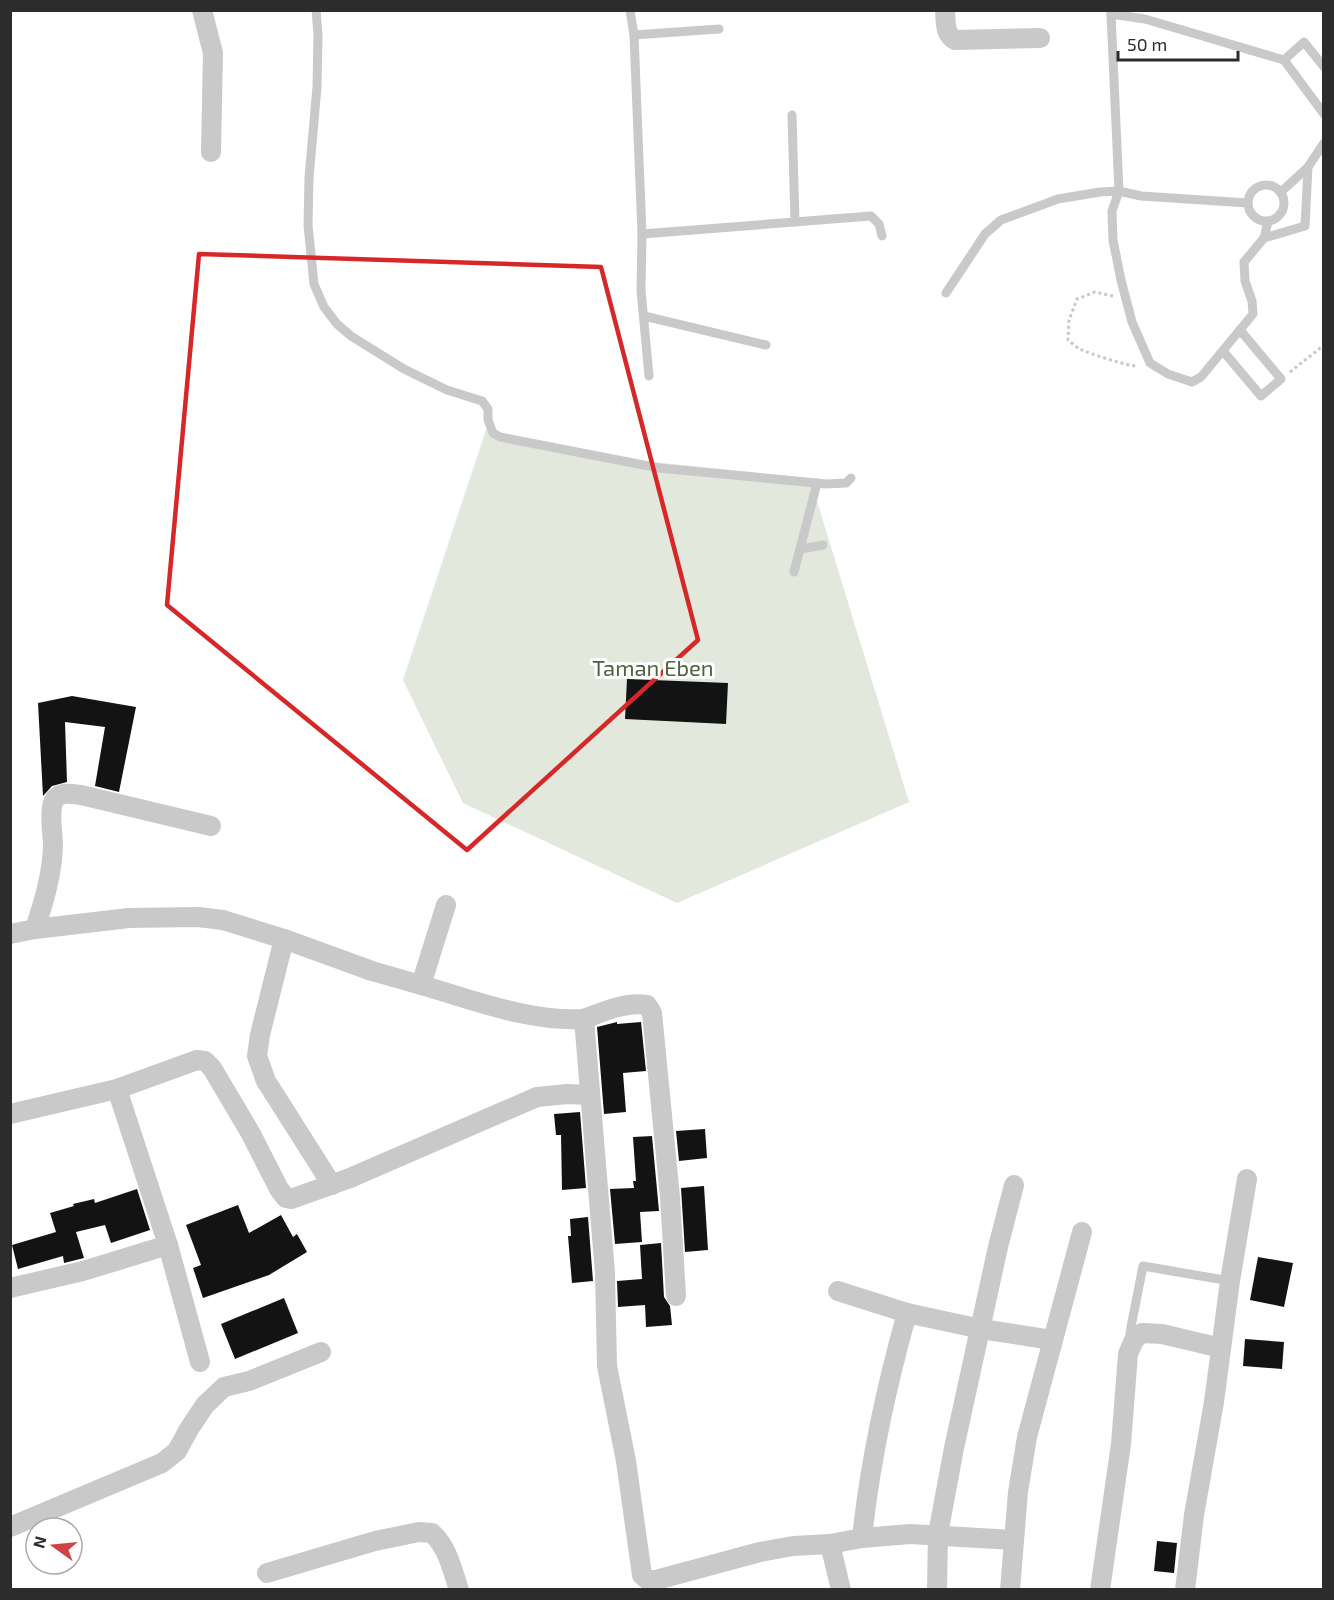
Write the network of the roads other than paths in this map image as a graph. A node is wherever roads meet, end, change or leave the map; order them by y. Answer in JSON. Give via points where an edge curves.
{"nodes":[{"id":1,"x":202,"y":10,"type":"edge"},
{"id":2,"x":316,"y":10,"type":"edge"},
{"id":3,"x":630,"y":10,"type":"edge"},
{"id":4,"x":945,"y":10,"type":"edge"},
{"id":5,"x":1111,"y":12,"type":"edge"},
{"id":6,"x":719,"y":29,"type":"dead end"},
{"id":7,"x":634,"y":35,"type":"junction"},
{"id":8,"x":1040,"y":38,"type":"dead end"},
{"id":9,"x":1284,"y":60,"type":"junction"},
{"id":10,"x":1323,"y":67,"type":"edge"},
{"id":11,"x":1323,"y":114,"type":"edge"},
{"id":12,"x":792,"y":115,"type":"dead end"},
{"id":13,"x":1323,"y":143,"type":"edge"},
{"id":14,"x":211,"y":152,"type":"dead end"},
{"id":15,"x":1320,"y":156,"type":"edge"},
{"id":16,"x":1308,"y":167,"type":"junction"},
{"id":17,"x":1119,"y":191,"type":"junction"},
{"id":18,"x":1281,"y":192,"type":"junction"},
{"id":19,"x":1248,"y":203,"type":"junction"},
{"id":20,"x":795,"y":222,"type":"junction"},
{"id":21,"x":1268,"y":222,"type":"junction"},
{"id":22,"x":642,"y":234,"type":"junction"},
{"id":23,"x":882,"y":236,"type":"dead end"},
{"id":24,"x":1264,"y":238,"type":"junction"},
{"id":25,"x":946,"y":293,"type":"dead end"},
{"id":26,"x":644,"y":316,"type":"junction"},
{"id":27,"x":1240,"y":330,"type":"junction"},
{"id":28,"x":766,"y":345,"type":"dead end"},
{"id":29,"x":1223,"y":351,"type":"junction"},
{"id":30,"x":649,"y":376,"type":"dead end"},
{"id":31,"x":851,"y":478,"type":"dead end"},
{"id":32,"x":817,"y":483,"type":"junction"},
{"id":33,"x":823,"y":545,"type":"dead end"},
{"id":34,"x":801,"y":549,"type":"junction"},
{"id":35,"x":794,"y":572,"type":"dead end"},
{"id":36,"x":210,"y":826,"type":"dead end"},
{"id":37,"x":446,"y":905,"type":"dead end"},
{"id":38,"x":35,"y":929,"type":"junction"},
{"id":39,"x":10,"y":934,"type":"edge"},
{"id":40,"x":284,"y":939,"type":"junction"},
{"id":41,"x":422,"y":985,"type":"junction"},
{"id":42,"x":584,"y":1019,"type":"junction"},
{"id":43,"x":117,"y":1089,"type":"junction"},
{"id":44,"x":590,"y":1095,"type":"junction"},
{"id":45,"x":10,"y":1114,"type":"edge"},
{"id":46,"x":1247,"y":1179,"type":"dead end"},
{"id":47,"x":332,"y":1185,"type":"junction"},
{"id":48,"x":1014,"y":1185,"type":"dead end"},
{"id":49,"x":1082,"y":1232,"type":"dead end"},
{"id":50,"x":168,"y":1245,"type":"junction"},
{"id":51,"x":1230,"y":1281,"type":"junction"},
{"id":52,"x":10,"y":1288,"type":"edge"},
{"id":53,"x":838,"y":1291,"type":"dead end"},
{"id":54,"x":676,"y":1296,"type":"dead end"},
{"id":55,"x":907,"y":1313,"type":"junction"},
{"id":56,"x":981,"y":1329,"type":"junction"},
{"id":57,"x":1052,"y":1340,"type":"junction"},
{"id":58,"x":1134,"y":1340,"type":"junction"},
{"id":59,"x":1221,"y":1348,"type":"junction"},
{"id":60,"x":321,"y":1352,"type":"dead end"},
{"id":61,"x":200,"y":1362,"type":"dead end"},
{"id":62,"x":10,"y":1527,"type":"edge"},
{"id":63,"x":938,"y":1534,"type":"junction"},
{"id":64,"x":862,"y":1538,"type":"junction"},
{"id":65,"x":1013,"y":1540,"type":"junction"},
{"id":66,"x":830,"y":1544,"type":"junction"},
{"id":67,"x":267,"y":1573,"type":"dead end"},
{"id":68,"x":459,"y":1590,"type":"edge"},
{"id":69,"x":841,"y":1590,"type":"edge"},
{"id":70,"x":937,"y":1590,"type":"edge"},
{"id":71,"x":1010,"y":1590,"type":"edge"},
{"id":72,"x":1100,"y":1590,"type":"edge"},
{"id":73,"x":1185,"y":1590,"type":"edge"}],
"edges":[{"from":1,"to":14,"type":"street","via":[[213,53]]},
{"from":2,"to":32,"type":"lane","via":[[317,87],[308,225],[314,284],[324,308],[337,324],[404,369],[447,390],[482,401],[488,409],[493,433],[500,437],[659,468]]},
{"from":3,"to":7,"type":"lane"},
{"from":4,"to":8,"type":"street","via":[[947,31],[955,40]]},
{"from":5,"to":9,"type":"lane"},
{"from":5,"to":17,"type":"lane"},
{"from":6,"to":7,"type":"lane"},
{"from":7,"to":22,"type":"lane"},
{"from":9,"to":10,"type":"lane","via":[[1304,42]]},
{"from":9,"to":11,"type":"lane"},
{"from":12,"to":20,"type":"lane"},
{"from":13,"to":15,"type":"lane"},
{"from":15,"to":16,"type":"lane"},
{"from":16,"to":18,"type":"lane"},
{"from":16,"to":24,"type":"lane","via":[[1305,226]]},
{"from":17,"to":19,"type":"lane"},
{"from":17,"to":25,"type":"lane","via":[[1058,199],[1001,220],[985,234]]},
{"from":17,"to":29,"type":"lane","via":[[1112,212],[1113,240],[1132,322],[1150,363],[1192,382]]},
{"from":18,"to":19,"type":"lane","via":[[1264,185],[1253,191]]},
{"from":18,"to":21,"type":"lane","via":[[1283,210]]},
{"from":19,"to":21,"type":"lane","via":[[1251,215]]},
{"from":20,"to":22,"type":"lane"},
{"from":20,"to":23,"type":"lane","via":[[870,216],[879,224]]},
{"from":21,"to":24,"type":"lane"},
{"from":22,"to":26,"type":"lane"},
{"from":24,"to":27,"type":"lane","via":[[1244,262],[1253,314]]},
{"from":26,"to":28,"type":"lane"},
{"from":26,"to":30,"type":"lane"},
{"from":27,"to":29,"type":"lane"},
{"from":27,"to":29,"type":"lane","via":[[1281,379],[1261,396]]},
{"from":31,"to":32,"type":"lane","via":[[846,483]]},
{"from":32,"to":34,"type":"lane"},
{"from":33,"to":34,"type":"lane"},
{"from":34,"to":35,"type":"lane"},
{"from":36,"to":38,"type":"street","via":[[81,795],[56,797],[52,803],[51,873]]},
{"from":37,"to":41,"type":"street"},
{"from":38,"to":39,"type":"street"},
{"from":38,"to":40,"type":"street","via":[[129,918],[198,917],[223,920]]},
{"from":40,"to":41,"type":"street"},
{"from":40,"to":47,"type":"street","via":[[257,1056],[266,1081]]},
{"from":41,"to":42,"type":"street","via":[[531,1016]]},
{"from":42,"to":44,"type":"street"},
{"from":42,"to":54,"type":"street","via":[[638,1004],[647,1005],[652,1013]]},
{"from":43,"to":45,"type":"street"},
{"from":43,"to":47,"type":"street","via":[[197,1060],[205,1061],[286,1197],[299,1197]]},
{"from":43,"to":50,"type":"street"},
{"from":44,"to":47,"type":"street","via":[[537,1097]]},
{"from":44,"to":66,"type":"street","via":[[605,1273],[607,1366],[626,1461],[642,1575],[656,1580],[760,1552]]},
{"from":46,"to":51,"type":"street"},
{"from":48,"to":56,"type":"street"},
{"from":49,"to":57,"type":"street"},
{"from":50,"to":52,"type":"street"},
{"from":50,"to":61,"type":"street"},
{"from":51,"to":58,"type":"lane","via":[[1143,1266],[1130,1335]]},
{"from":51,"to":59,"type":"street"},
{"from":53,"to":55,"type":"street"},
{"from":55,"to":56,"type":"street"},
{"from":55,"to":64,"type":"street","via":[[879,1419]]},
{"from":56,"to":57,"type":"street"},
{"from":56,"to":63,"type":"street"},
{"from":57,"to":65,"type":"street","via":[[1027,1437]]},
{"from":58,"to":59,"type":"street","via":[[1142,1333],[1162,1334]]},
{"from":58,"to":72,"type":"street","via":[[1128,1354],[1121,1444]]},
{"from":59,"to":73,"type":"street"},
{"from":60,"to":62,"type":"street","via":[[224,1387],[205,1405],[177,1451],[162,1463]]},
{"from":63,"to":64,"type":"street"},
{"from":63,"to":65,"type":"street"},
{"from":63,"to":70,"type":"street"},
{"from":64,"to":66,"type":"street"},
{"from":65,"to":71,"type":"street"},
{"from":66,"to":69,"type":"street"},
{"from":67,"to":68,"type":"street","via":[[375,1541],[432,1533],[446,1552]]}]}
